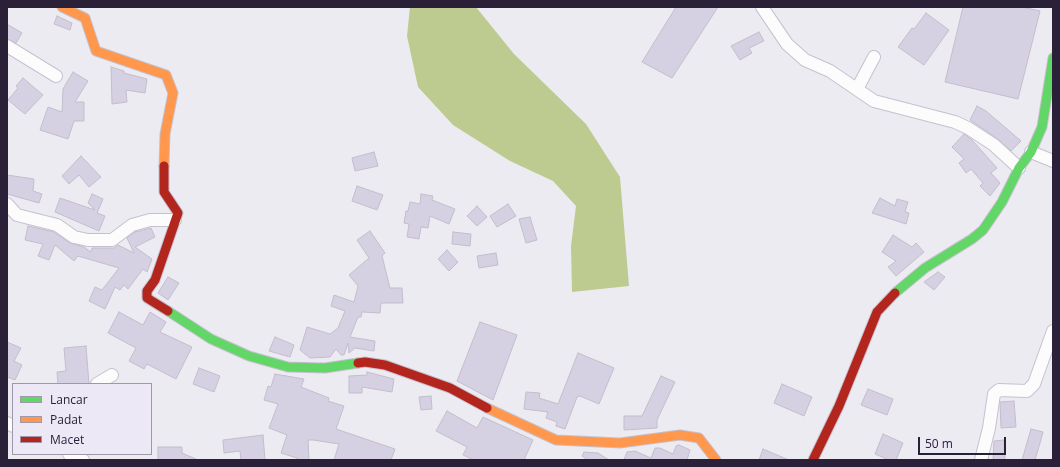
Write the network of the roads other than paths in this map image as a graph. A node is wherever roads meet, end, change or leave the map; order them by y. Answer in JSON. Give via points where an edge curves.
{"nodes":[{"id":1,"x":62,"y":7,"type":"edge"},
{"id":2,"x":762,"y":7,"type":"edge"},
{"id":3,"x":9,"y":51,"type":"edge"},
{"id":4,"x":874,"y":57,"type":"dead end"},
{"id":5,"x":1053,"y":58,"type":"edge"},
{"id":6,"x":56,"y":76,"type":"dead end"},
{"id":7,"x":857,"y":89,"type":"junction"},
{"id":8,"x":1031,"y":152,"type":"junction"},
{"id":9,"x":1053,"y":161,"type":"edge"},
{"id":10,"x":1019,"y":168,"type":"junction"},
{"id":11,"x":7,"y":204,"type":"edge"},
{"id":12,"x":175,"y":220,"type":"junction"},
{"id":13,"x":1053,"y":331,"type":"edge"},
{"id":14,"x":112,"y":375,"type":"dead end"},
{"id":15,"x":99,"y":383,"type":"edge"},
{"id":16,"x":716,"y":460,"type":"edge"},
{"id":17,"x":812,"y":460,"type":"edge"},
{"id":18,"x":981,"y":460,"type":"edge"}],
"edges":[{"from":1,"to":12,"type":"street","via":[[85,18],[96,51],[166,75],[173,92],[165,134],[164,192],[178,213]]},
{"from":2,"to":7,"type":"street","via":[[795,52]]},
{"from":3,"to":6,"type":"street"},
{"from":4,"to":7,"type":"street"},
{"from":5,"to":8,"type":"street","via":[[1042,127]]},
{"from":7,"to":10,"type":"street","via":[[874,101],[955,122],[968,128],[994,145]]},
{"from":8,"to":9,"type":"street"},
{"from":8,"to":10,"type":"street"},
{"from":10,"to":17,"type":"street","via":[[1002,202],[983,230],[924,268],[889,298],[877,312],[839,406]]},
{"from":11,"to":12,"type":"street","via":[[17,215],[57,225],[74,237],[88,240],[112,240],[132,225],[150,220]]},
{"from":12,"to":16,"type":"street","via":[[155,280],[147,291],[147,298],[218,342],[249,356],[288,367],[325,368],[365,362],[385,364],[450,388],[556,440],[620,443],[680,434],[699,438]]},
{"from":13,"to":18,"type":"street","via":[[1034,384],[1027,391],[999,390],[994,394]]},
{"from":14,"to":15,"type":"street"}]}
